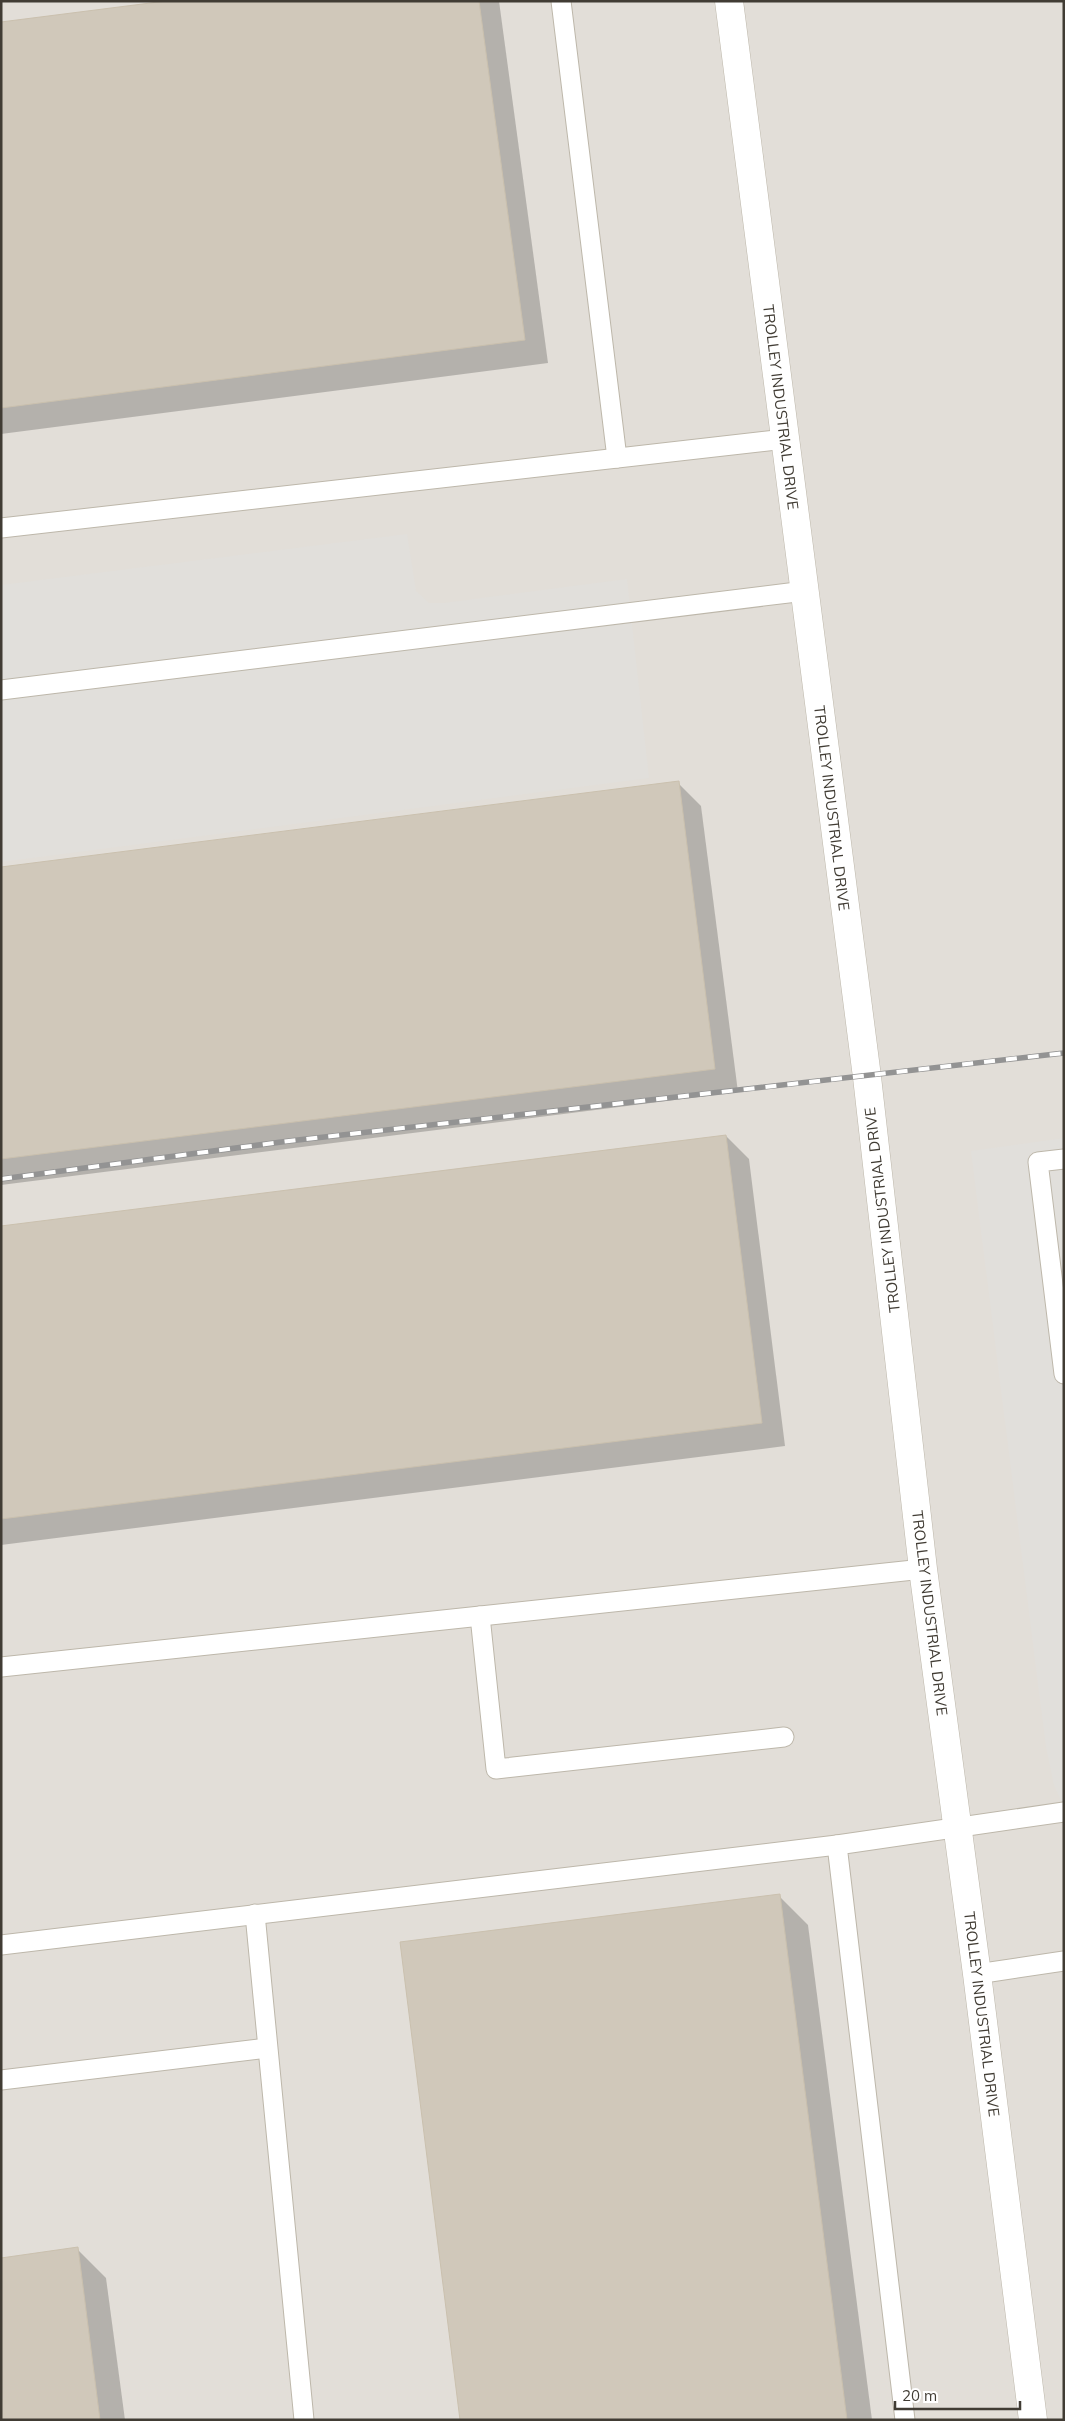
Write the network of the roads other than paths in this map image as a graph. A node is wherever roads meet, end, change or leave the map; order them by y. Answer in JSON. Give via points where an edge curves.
{"nodes":[{"id":1,"x":561,"y":1,"type":"edge"},
{"id":2,"x":729,"y":1,"type":"edge"},
{"id":3,"x":785,"y":439,"type":"junction"},
{"id":4,"x":618,"y":458,"type":"junction"},
{"id":5,"x":1,"y":528,"type":"edge"},
{"id":6,"x":805,"y":591,"type":"junction"},
{"id":7,"x":1,"y":690,"type":"edge"},
{"id":8,"x":1064,"y":1159,"type":"edge"},
{"id":9,"x":1064,"y":1374,"type":"edge"},
{"id":10,"x":924,"y":1569,"type":"junction"},
{"id":11,"x":480,"y":1616,"type":"junction"},
{"id":12,"x":1,"y":1666,"type":"edge"},
{"id":13,"x":784,"y":1737,"type":"dead end"},
{"id":14,"x":1064,"y":1812,"type":"edge"},
{"id":15,"x":958,"y":1829,"type":"junction"},
{"id":16,"x":837,"y":1845,"type":"junction"},
{"id":17,"x":255,"y":1914,"type":"junction"},
{"id":18,"x":1,"y":1945,"type":"edge"},
{"id":19,"x":1064,"y":1961,"type":"edge"},
{"id":20,"x":977,"y":1974,"type":"junction"},
{"id":21,"x":267,"y":2048,"type":"junction"},
{"id":22,"x":1,"y":2080,"type":"edge"},
{"id":23,"x":304,"y":2420,"type":"edge"},
{"id":24,"x":906,"y":2420,"type":"edge"},
{"id":25,"x":1033,"y":2420,"type":"edge"}],
"edges":[{"from":1,"to":4,"type":"lane"},
{"from":2,"to":3,"type":"street","name":"TROLLEY INDUSTRIAL DRIVE"},
{"from":3,"to":4,"type":"lane"},
{"from":3,"to":6,"type":"street","name":"TROLLEY INDUSTRIAL DRIVE"},
{"from":4,"to":5,"type":"lane"},
{"from":6,"to":7,"type":"lane"},
{"from":6,"to":10,"type":"street","name":"TROLLEY INDUSTRIAL DRIVE","via":[[867,1077]]},
{"from":8,"to":9,"type":"lane","via":[[1038,1162]]},
{"from":10,"to":11,"type":"lane"},
{"from":10,"to":15,"type":"street","name":"TROLLEY INDUSTRIAL DRIVE"},
{"from":11,"to":12,"type":"lane"},
{"from":11,"to":13,"type":"lane","via":[[496,1768]]},
{"from":14,"to":15,"type":"lane"},
{"from":15,"to":16,"type":"lane"},
{"from":15,"to":20,"type":"street","name":"TROLLEY INDUSTRIAL DRIVE"},
{"from":16,"to":17,"type":"lane"},
{"from":16,"to":24,"type":"lane"},
{"from":17,"to":18,"type":"lane"},
{"from":17,"to":21,"type":"lane"},
{"from":19,"to":20,"type":"lane"},
{"from":20,"to":25,"type":"street","name":"TROLLEY INDUSTRIAL DRIVE"},
{"from":21,"to":22,"type":"lane"},
{"from":21,"to":23,"type":"lane"}]}
